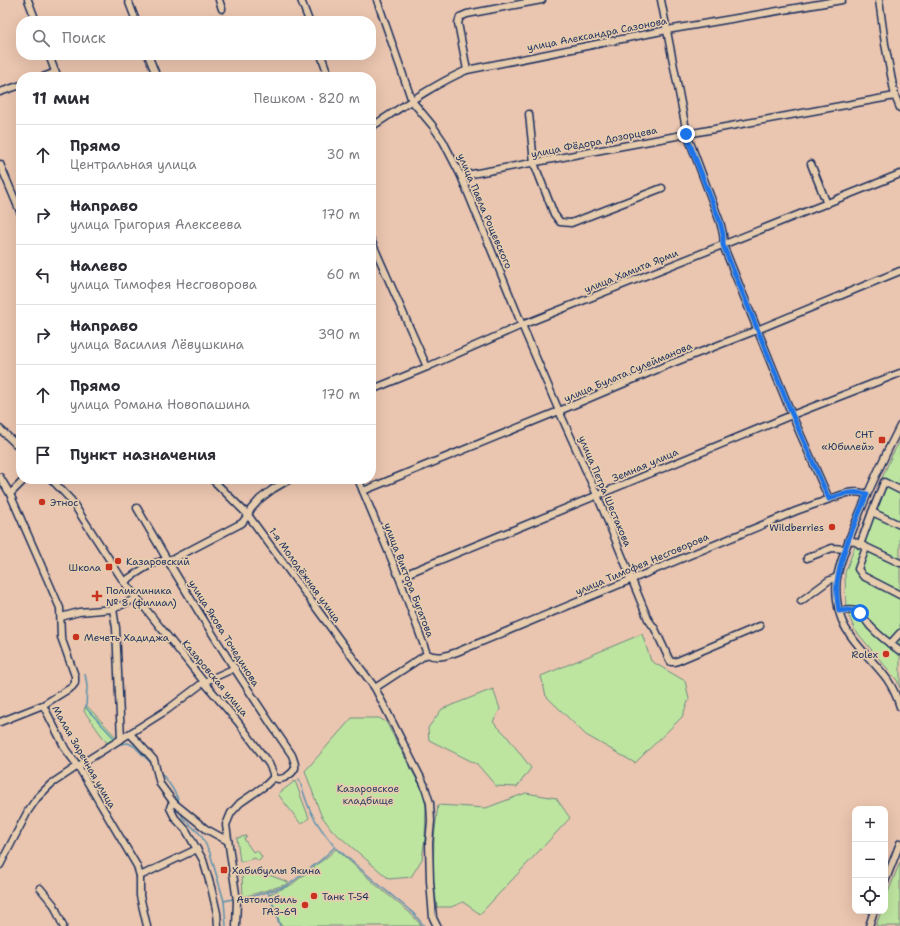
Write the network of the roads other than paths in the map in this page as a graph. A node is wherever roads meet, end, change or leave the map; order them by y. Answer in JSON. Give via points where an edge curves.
{"nodes":[{"id":1,"x":28,"y":0,"type":"edge"},
{"id":2,"x":128,"y":0,"type":"edge"},
{"id":3,"x":219,"y":0,"type":"edge"},
{"id":4,"x":301,"y":0,"type":"edge"},
{"id":5,"x":377,"y":0,"type":"edge"},
{"id":6,"x":542,"y":0,"type":"edge"},
{"id":7,"x":661,"y":0,"type":"edge"},
{"id":8,"x":842,"y":0,"type":"edge"},
{"id":9,"x":879,"y":0,"type":"edge"},
{"id":10,"x":805,"y":3,"type":"edge"},
{"id":11,"x":222,"y":9,"type":"dead end"},
{"id":12,"x":34,"y":16,"type":"edge"},
{"id":13,"x":134,"y":16,"type":"edge"},
{"id":14,"x":307,"y":16,"type":"edge"},
{"id":15,"x":667,"y":30,"type":"junction"},
{"id":16,"x":51,"y":60,"type":"edge"},
{"id":17,"x":150,"y":60,"type":"edge"},
{"id":18,"x":323,"y":60,"type":"edge"},
{"id":19,"x":467,"y":70,"type":"junction"},
{"id":20,"x":56,"y":72,"type":"edge"},
{"id":21,"x":155,"y":72,"type":"edge"},
{"id":22,"x":327,"y":72,"type":"edge"},
{"id":23,"x":16,"y":87,"type":"edge"},
{"id":24,"x":0,"y":92,"type":"edge"},
{"id":25,"x":895,"y":96,"type":"junction"},
{"id":26,"x":412,"y":101,"type":"junction"},
{"id":27,"x":900,"y":108,"type":"edge"},
{"id":28,"x":529,"y":114,"type":"dead end"},
{"id":29,"x":376,"y":124,"type":"edge"},
{"id":30,"x":686,"y":134,"type":"junction"},
{"id":31,"x":534,"y":163,"type":"junction"},
{"id":32,"x":0,"y":164,"type":"edge"},
{"id":33,"x":811,"y":164,"type":"dead end"},
{"id":34,"x":900,"y":174,"type":"edge"},
{"id":35,"x":461,"y":176,"type":"junction"},
{"id":36,"x":662,"y":188,"type":"dead end"},
{"id":37,"x":16,"y":202,"type":"edge"},
{"id":38,"x":827,"y":204,"type":"junction"},
{"id":39,"x":723,"y":245,"type":"junction"},
{"id":40,"x":376,"y":251,"type":"edge"},
{"id":41,"x":900,"y":271,"type":"edge"},
{"id":42,"x":522,"y":325,"type":"junction"},
{"id":43,"x":757,"y":330,"type":"junction"},
{"id":44,"x":427,"y":367,"type":"junction"},
{"id":45,"x":900,"y":373,"type":"edge"},
{"id":46,"x":376,"y":388,"type":"edge"},
{"id":47,"x":559,"y":411,"type":"junction"},
{"id":48,"x":792,"y":414,"type":"junction"},
{"id":49,"x":900,"y":426,"type":"edge"},
{"id":50,"x":0,"y":429,"type":"edge"},
{"id":51,"x":16,"y":444,"type":"edge"},
{"id":52,"x":0,"y":477,"type":"edge"},
{"id":53,"x":20,"y":484,"type":"edge"},
{"id":54,"x":56,"y":484,"type":"edge"},
{"id":55,"x":221,"y":484,"type":"edge"},
{"id":56,"x":282,"y":484,"type":"edge"},
{"id":57,"x":360,"y":484,"type":"edge"},
{"id":58,"x":900,"y":490,"type":"edge"},
{"id":59,"x":363,"y":491,"type":"junction"},
{"id":60,"x":10,"y":494,"type":"junction"},
{"id":61,"x":867,"y":494,"type":"junction"},
{"id":62,"x":597,"y":495,"type":"junction"},
{"id":63,"x":829,"y":499,"type":"junction"},
{"id":64,"x":137,"y":508,"type":"dead end"},
{"id":65,"x":872,"y":512,"type":"junction"},
{"id":66,"x":248,"y":515,"type":"junction"},
{"id":67,"x":900,"y":525,"type":"edge"},
{"id":68,"x":849,"y":539,"type":"junction"},
{"id":69,"x":863,"y":546,"type":"junction"},
{"id":70,"x":846,"y":549,"type":"junction"},
{"id":71,"x":807,"y":558,"type":"dead end"},
{"id":72,"x":167,"y":561,"type":"junction"},
{"id":73,"x":900,"y":563,"type":"edge"},
{"id":74,"x":399,"y":577,"type":"junction"},
{"id":75,"x":837,"y":577,"type":"junction"},
{"id":76,"x":632,"y":579,"type":"junction"},
{"id":77,"x":124,"y":582,"type":"junction"},
{"id":78,"x":900,"y":595,"type":"edge"},
{"id":79,"x":137,"y":598,"type":"junction"},
{"id":80,"x":801,"y":601,"type":"dead end"},
{"id":81,"x":113,"y":610,"type":"junction"},
{"id":82,"x":839,"y":611,"type":"junction"},
{"id":83,"x":61,"y":617,"type":"junction"},
{"id":84,"x":760,"y":626,"type":"dead end"},
{"id":85,"x":900,"y":633,"type":"edge"},
{"id":86,"x":890,"y":644,"type":"junction"},
{"id":87,"x":900,"y":651,"type":"edge"},
{"id":88,"x":427,"y":654,"type":"junction"},
{"id":89,"x":235,"y":668,"type":"junction"},
{"id":90,"x":204,"y":682,"type":"junction"},
{"id":91,"x":375,"y":688,"type":"junction"},
{"id":92,"x":43,"y":705,"type":"junction"},
{"id":93,"x":900,"y":707,"type":"edge"},
{"id":94,"x":0,"y":722,"type":"edge"},
{"id":95,"x":130,"y":734,"type":"junction"},
{"id":96,"x":121,"y":740,"type":"junction"},
{"id":97,"x":78,"y":766,"type":"junction"},
{"id":98,"x":273,"y":778,"type":"junction"},
{"id":99,"x":174,"y":803,"type":"junction"},
{"id":100,"x":228,"y":841,"type":"junction"},
{"id":101,"x":900,"y":843,"type":"edge"},
{"id":102,"x":197,"y":849,"type":"junction"},
{"id":103,"x":0,"y":865,"type":"edge"},
{"id":104,"x":140,"y":876,"type":"junction"},
{"id":105,"x":887,"y":878,"type":"edge"},
{"id":106,"x":40,"y":888,"type":"dead end"},
{"id":107,"x":873,"y":914,"type":"edge"},
{"id":108,"x":63,"y":926,"type":"edge"},
{"id":109,"x":147,"y":926,"type":"edge"},
{"id":110,"x":218,"y":926,"type":"edge"},
{"id":111,"x":236,"y":926,"type":"edge"},
{"id":112,"x":437,"y":926,"type":"edge"},
{"id":113,"x":869,"y":926,"type":"edge"}],
"edges":[{"from":1,"to":12,"type":"street"},
{"from":2,"to":13,"type":"street"},
{"from":3,"to":11,"type":"street"},
{"from":4,"to":14,"type":"street"},
{"from":5,"to":26,"type":"street","name":"улица Павла Рощевского"},
{"from":6,"to":19,"type":"street","via":[[460,17],[458,23]]},
{"from":7,"to":15,"type":"street"},
{"from":8,"to":10,"type":"street","name":"улица Александра Сазонова"},
{"from":9,"to":25,"type":"street"},
{"from":10,"to":15,"type":"street","name":"улица Александра Сазонова"},
{"from":15,"to":19,"type":"street","name":"улица Александра Сазонова"},
{"from":15,"to":30,"type":"street"},
{"from":16,"to":20,"type":"street"},
{"from":17,"to":21,"type":"street"},
{"from":18,"to":22,"type":"street"},
{"from":19,"to":26,"type":"street","name":"улица Александра Сазонова"},
{"from":23,"to":24,"type":"street"},
{"from":25,"to":27,"type":"street"},
{"from":25,"to":30,"type":"street","name":"улица Фёдора Дозорцева"},
{"from":26,"to":29,"type":"street","name":"улица Александра Сазонова"},
{"from":26,"to":35,"type":"street","name":"улица Павла Рощевского","via":[[443,141]]},
{"from":28,"to":31,"type":"street"},
{"from":30,"to":31,"type":"street","name":"улица Фёдора Дозорцева"},
{"from":30,"to":39,"type":"street","via":[[720,222]]},
{"from":31,"to":35,"type":"street","name":"улица Фёдора Дозорцева"},
{"from":31,"to":36,"type":"street","via":[[554,214],[560,222],[571,223]]},
{"from":32,"to":37,"type":"street"},
{"from":33,"to":38,"type":"street"},
{"from":34,"to":38,"type":"street","name":"улица Хамита Ярми"},
{"from":35,"to":42,"type":"street","name":"улица Павла Рощевского"},
{"from":38,"to":39,"type":"street","name":"улица Хамита Ярми"},
{"from":39,"to":42,"type":"street","name":"улица Хамита Ярми"},
{"from":39,"to":43,"type":"street"},
{"from":40,"to":44,"type":"street"},
{"from":41,"to":43,"type":"street","name":"улица Булата Сулейманова"},
{"from":42,"to":44,"type":"street","name":"улица Хамита Ярми"},
{"from":42,"to":47,"type":"street","name":"улица Павла Рощевского"},
{"from":43,"to":47,"type":"street","name":"улица Булата Сулейманова"},
{"from":43,"to":48,"type":"street"},
{"from":44,"to":46,"type":"street","name":"улица Хамита Ярми"},
{"from":45,"to":48,"type":"street","name":"Земная улица"},
{"from":47,"to":59,"type":"street","name":"улица Булата Сулейманова"},
{"from":47,"to":62,"type":"street","name":"улица Петра Шестакова"},
{"from":48,"to":62,"type":"street","name":"Земная улица"},
{"from":48,"to":63,"type":"street"},
{"from":49,"to":61,"type":"street"},
{"from":50,"to":51,"type":"street"},
{"from":52,"to":60,"type":"street","name":"Малая Заречная улица"},
{"from":53,"to":60,"type":"street"},
{"from":54,"to":77,"type":"street","name":"Казаровская улица","via":[[71,500]]},
{"from":55,"to":66,"type":"street","name":"1-я Молодёжная улица"},
{"from":56,"to":66,"type":"street","via":[[260,499]]},
{"from":57,"to":59,"type":"street","name":"улица Виктора Бугатова"},
{"from":58,"to":65,"type":"street","via":[[884,482]]},
{"from":59,"to":74,"type":"street","name":"улица Виктора Бугатова"},
{"from":60,"to":83,"type":"street","name":"Малая Заречная улица","via":[[60,608]]},
{"from":61,"to":63,"type":"street","name":"улица Тимофея Несговорова","via":[[847,493]]},
{"from":61,"to":68,"type":"street"},
{"from":62,"to":74,"type":"street","name":"Земная улица"},
{"from":62,"to":76,"type":"street","name":"улица Петра Шестакова"},
{"from":63,"to":76,"type":"street","name":"улица Тимофея Несговорова"},
{"from":64,"to":72,"type":"street","name":"улица Якова Точединова"},
{"from":65,"to":67,"type":"street"},
{"from":65,"to":69,"type":"street"},
{"from":66,"to":72,"type":"street","via":[[242,522]]},
{"from":66,"to":91,"type":"street","name":"1-я Молодёжная улица"},
{"from":68,"to":69,"type":"street"},
{"from":68,"to":70,"type":"street"},
{"from":69,"to":73,"type":"street"},
{"from":69,"to":78,"type":"street","via":[[858,569],[862,576]]},
{"from":70,"to":71,"type":"street","via":[[832,548]]},
{"from":70,"to":75,"type":"street"},
{"from":72,"to":77,"type":"street","via":[[156,563]]},
{"from":72,"to":89,"type":"street","name":"улица Якова Точединова"},
{"from":74,"to":88,"type":"street","name":"улица Виктора Бугатова"},
{"from":75,"to":80,"type":"street"},
{"from":75,"to":82,"type":"street"},
{"from":76,"to":84,"type":"street","name":"улица Петра Шестакова","via":[[648,619],[671,662]]},
{"from":76,"to":88,"type":"street","name":"улица Тимофея Несговорова","via":[[457,652],[442,657]]},
{"from":77,"to":79,"type":"street","name":"Казаровская улица"},
{"from":79,"to":81,"type":"street"},
{"from":79,"to":90,"type":"street","name":"Казаровская улица"},
{"from":81,"to":83,"type":"street","via":[[78,612]]},
{"from":81,"to":96,"type":"street"},
{"from":82,"to":86,"type":"street","via":[[851,610],[860,613]]},
{"from":82,"to":93,"type":"street","via":[[843,624],[851,636],[888,680]]},
{"from":83,"to":92,"type":"street","name":"Малая Заречная улица","via":[[61,637],[75,676],[74,683],[72,687]]},
{"from":85,"to":86,"type":"street"},
{"from":86,"to":87,"type":"street"},
{"from":88,"to":91,"type":"street","name":"улица Виктора Бугатова"},
{"from":89,"to":90,"type":"street"},
{"from":89,"to":98,"type":"street","name":"улица Якова Точединова","via":[[295,762],[295,767],[286,777]]},
{"from":90,"to":95,"type":"street","via":[[168,710]]},
{"from":90,"to":98,"type":"street","name":"Казаровская улица","via":[[265,758]]},
{"from":91,"to":112,"type":"street","name":"1-я Молодёжная улица","via":[[424,784],[430,803],[430,881],[433,918]]},
{"from":92,"to":94,"type":"street"},
{"from":92,"to":97,"type":"street","name":"Малая Заречная улица","via":[[66,750]]},
{"from":95,"to":96,"type":"street"},
{"from":95,"to":99,"type":"street","via":[[154,760],[160,784]]},
{"from":96,"to":97,"type":"street"},
{"from":97,"to":103,"type":"street","via":[[51,784],[37,798]]},
{"from":97,"to":104,"type":"street","name":"Малая Заречная улица","via":[[137,866]]},
{"from":98,"to":100,"type":"street","via":[[230,813],[226,825]]},
{"from":99,"to":100,"type":"street","via":[[206,829]]},
{"from":99,"to":102,"type":"street","via":[[170,808],[171,812]]},
{"from":100,"to":111,"type":"street","via":[[237,901]]},
{"from":101,"to":105,"type":"street"},
{"from":102,"to":104,"type":"street"},
{"from":102,"to":110,"type":"street","via":[[207,873]]},
{"from":104,"to":109,"type":"street","name":"Малая Заречная улица","via":[[140,896]]},
{"from":106,"to":108,"type":"street","via":[[54,906]]},
{"from":107,"to":113,"type":"street"}]}
